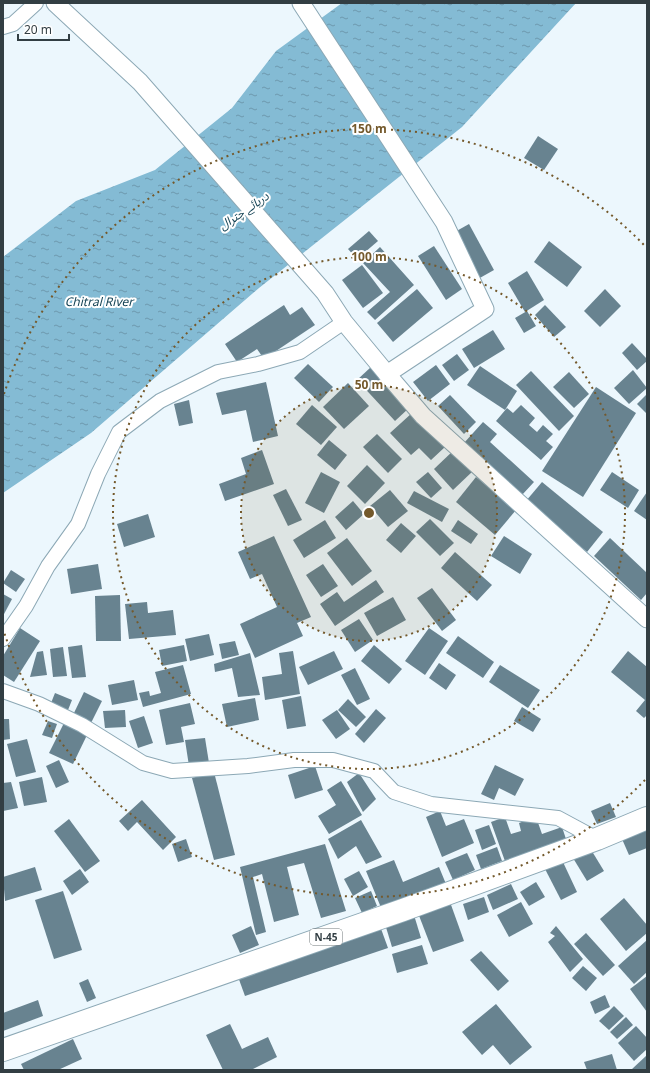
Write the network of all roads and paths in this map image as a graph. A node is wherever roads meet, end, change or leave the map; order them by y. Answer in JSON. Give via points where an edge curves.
{"nodes":[{"id":1,"x":36,"y":3,"type":"edge"},
{"id":2,"x":55,"y":3,"type":"edge"},
{"id":3,"x":302,"y":5,"type":"edge"},
{"id":4,"x":3,"y":27,"type":"edge"},
{"id":5,"x":344,"y":322,"type":"junction"},
{"id":6,"x":387,"y":374,"type":"junction"},
{"id":7,"x":647,"y":619,"type":"edge"},
{"id":8,"x":3,"y":639,"type":"edge"},
{"id":9,"x":3,"y":691,"type":"edge"},
{"id":10,"x":647,"y":818,"type":"edge"},
{"id":11,"x":597,"y":839,"type":"junction"},
{"id":12,"x":3,"y":1050,"type":"edge"}],
"edges":[{"from":1,"to":4,"type":"street","via":[[13,24]]},
{"from":2,"to":5,"type":"street","via":[[140,82],[325,294]]},
{"from":3,"to":6,"type":"street","via":[[444,222],[485,309]]},
{"from":5,"to":6,"type":"street"},
{"from":5,"to":8,"type":"street","via":[[300,352],[218,372],[160,401],[119,432],[98,474],[78,524],[48,566],[26,606]]},
{"from":6,"to":7,"type":"street","via":[[423,416]]},
{"from":9,"to":11,"type":"street","via":[[39,704],[82,725],[143,763],[172,770],[248,766],[294,760],[333,760],[374,771],[394,792],[431,804],[558,818]]},
{"from":10,"to":11,"type":"highway","number":"N-45"},
{"from":11,"to":12,"type":"highway","number":"N-45","via":[[404,910]]}]}
